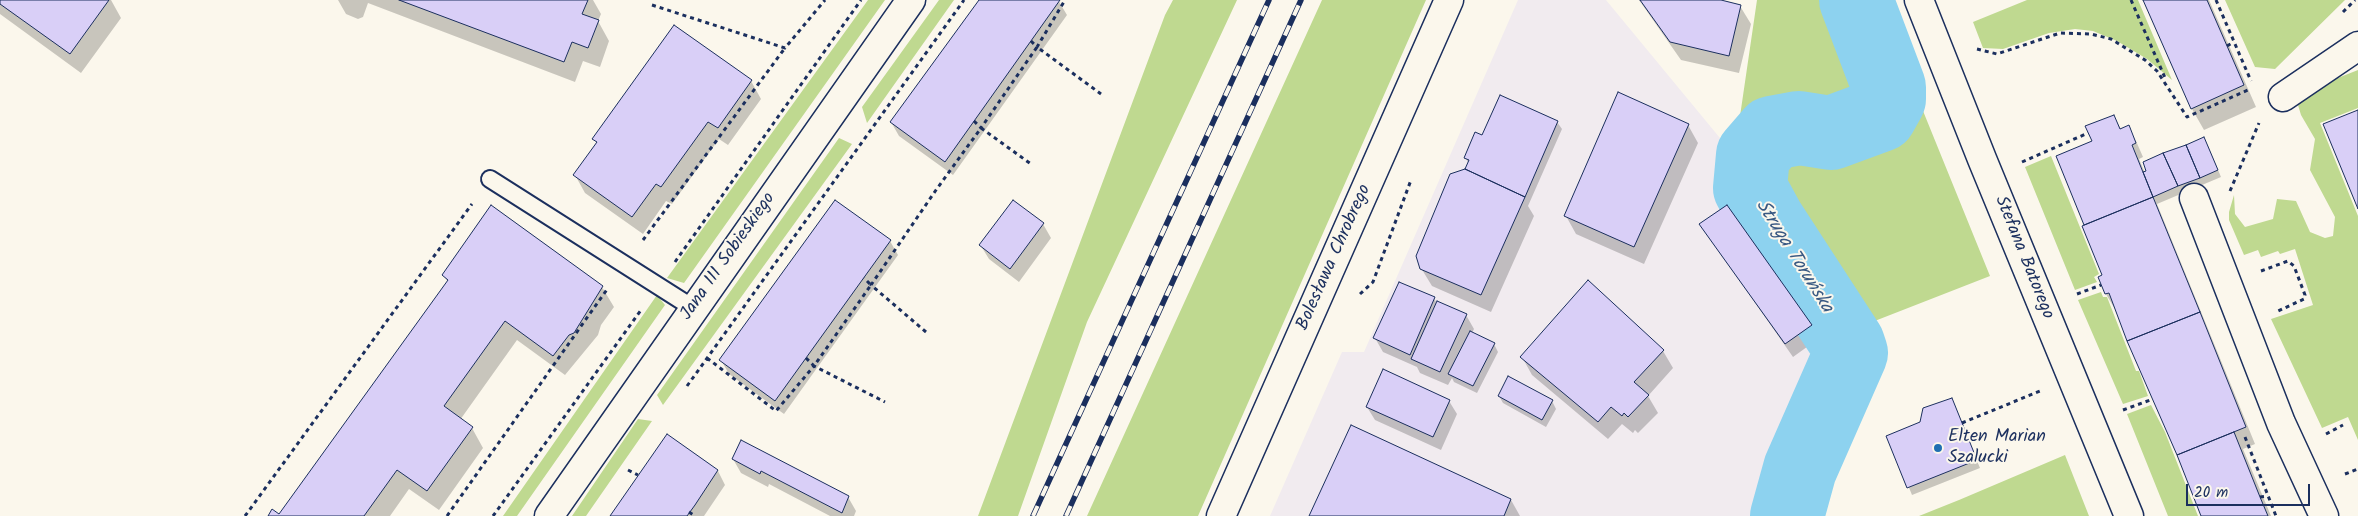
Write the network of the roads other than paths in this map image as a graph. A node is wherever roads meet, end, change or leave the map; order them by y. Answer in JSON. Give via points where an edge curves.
{"nodes":[{"id":1,"x":911,"y":0,"type":"edge"},
{"id":2,"x":1449,"y":0,"type":"edge"},
{"id":3,"x":1919,"y":0,"type":"edge"},
{"id":4,"x":2358,"y":46,"type":"edge"},
{"id":5,"x":2283,"y":97,"type":"dead end"},
{"id":6,"x":490,"y":179,"type":"road end"},
{"id":7,"x":2194,"y":198,"type":"dead end"},
{"id":8,"x":693,"y":308,"type":"junction"},
{"id":9,"x":549,"y":516,"type":"edge"},
{"id":10,"x":1220,"y":516,"type":"edge"},
{"id":11,"x":2129,"y":516,"type":"edge"},
{"id":12,"x":2324,"y":516,"type":"edge"}],
"edges":[{"from":1,"to":8,"type":"street","name":"Jana III Sobieskiego"},
{"from":2,"to":10,"type":"street","name":"Bolesława Chrobrego"},
{"from":3,"to":11,"type":"street","name":"Stefana Batorego"},
{"from":4,"to":5,"type":"street"},
{"from":6,"to":8,"type":"lane"},
{"from":7,"to":12,"type":"street","via":[[2281,422]]},
{"from":8,"to":9,"type":"street","name":"Jana III Sobieskiego"}]}
